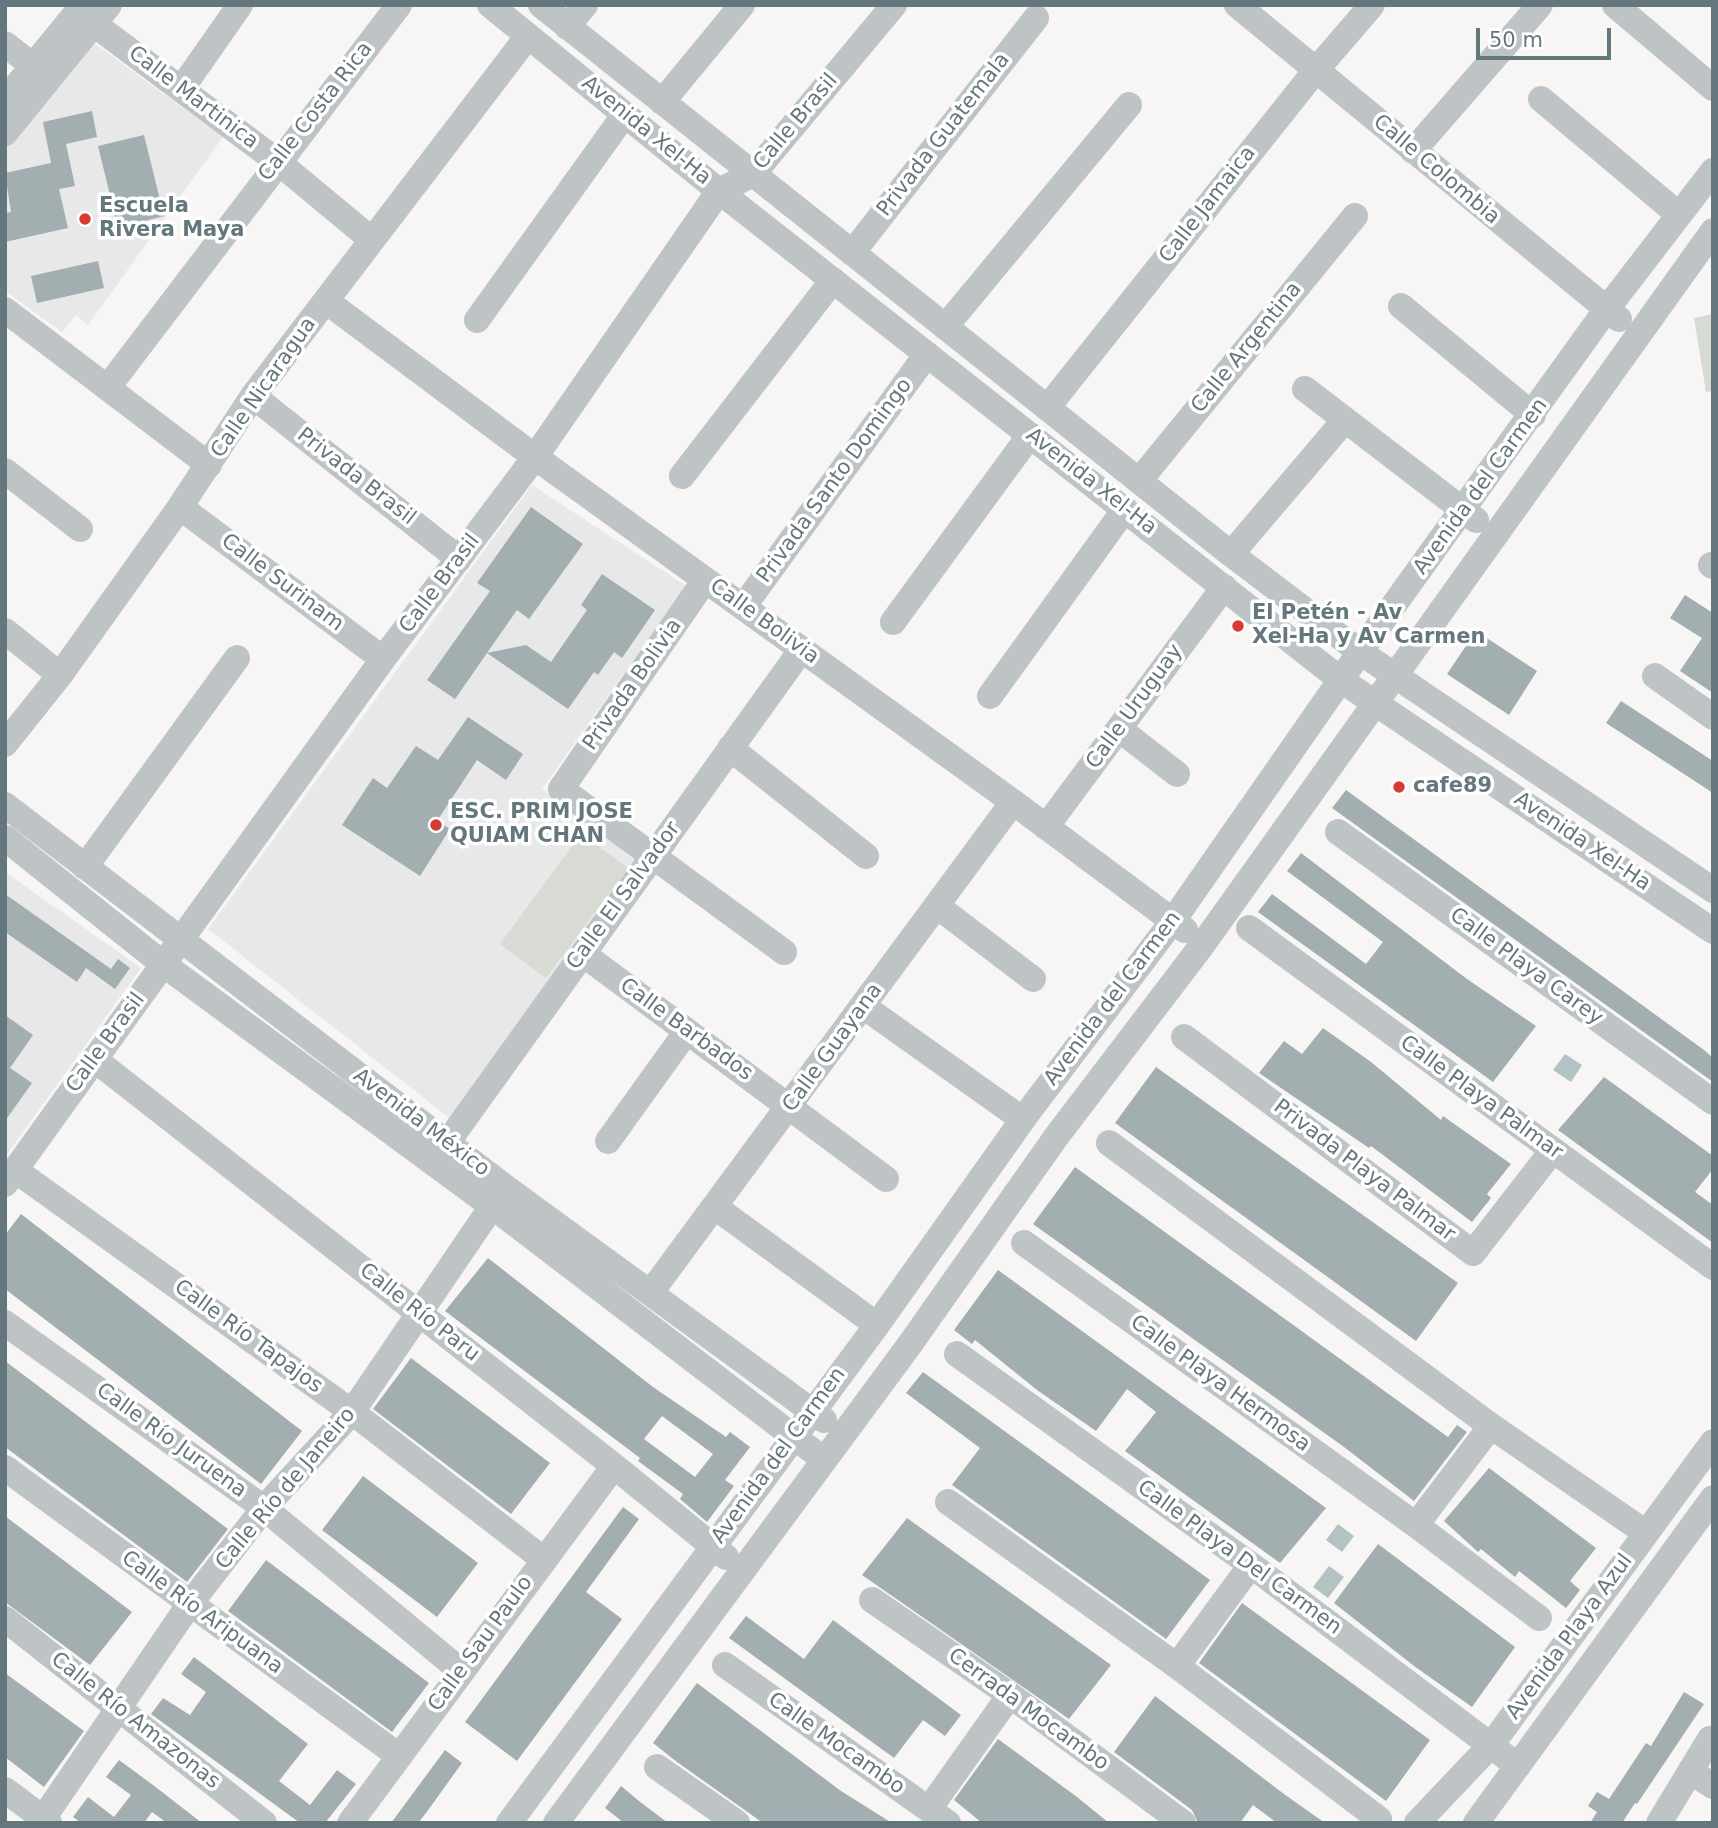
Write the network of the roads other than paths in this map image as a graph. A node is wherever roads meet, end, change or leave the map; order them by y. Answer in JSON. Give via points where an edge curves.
{"nodes":[{"id":1,"x":240,"y":5,"type":"edge"},
{"id":2,"x":399,"y":5,"type":"edge"},
{"id":3,"x":490,"y":5,"type":"edge"},
{"id":4,"x":541,"y":5,"type":"edge"},
{"id":5,"x":585,"y":5,"type":"edge"},
{"id":6,"x":742,"y":5,"type":"edge"},
{"id":7,"x":894,"y":5,"type":"edge"},
{"id":8,"x":1237,"y":5,"type":"edge"},
{"id":9,"x":1372,"y":5,"type":"edge"},
{"id":10,"x":1540,"y":5,"type":"edge"},
{"id":11,"x":1615,"y":5,"type":"edge"},
{"id":12,"x":91,"y":11,"type":"edge"},
{"id":13,"x":1036,"y":18,"type":"dead end"},
{"id":14,"x":567,"y":27,"type":"junction"},
{"id":15,"x":528,"y":36,"type":"junction"},
{"id":16,"x":5,"y":44,"type":"edge"},
{"id":17,"x":33,"y":66,"type":"junction"},
{"id":18,"x":1315,"y":70,"type":"junction"},
{"id":19,"x":182,"y":88,"type":"junction"},
{"id":20,"x":1713,"y":88,"type":"edge"},
{"id":21,"x":1541,"y":99,"type":"dead end"},
{"id":22,"x":5,"y":100,"type":"edge"},
{"id":23,"x":662,"y":102,"type":"junction"},
{"id":24,"x":1129,"y":105,"type":"dead end"},
{"id":25,"x":625,"y":114,"type":"junction"},
{"id":26,"x":5,"y":133,"type":"edge"},
{"id":27,"x":1413,"y":151,"type":"junction"},
{"id":28,"x":278,"y":162,"type":"junction"},
{"id":29,"x":1713,"y":171,"type":"edge"},
{"id":30,"x":753,"y":174,"type":"junction"},
{"id":31,"x":719,"y":191,"type":"junction"},
{"id":32,"x":1678,"y":214,"type":"junction"},
{"id":33,"x":1355,"y":216,"type":"dead end"},
{"id":34,"x":1713,"y":230,"type":"edge"},
{"id":35,"x":372,"y":240,"type":"junction"},
{"id":36,"x":852,"y":253,"type":"junction"},
{"id":37,"x":833,"y":280,"type":"junction"},
{"id":38,"x":326,"y":301,"type":"junction"},
{"id":39,"x":1401,"y":306,"type":"dead end"},
{"id":40,"x":5,"y":310,"type":"edge"},
{"id":41,"x":1606,"y":310,"type":"junction"},
{"id":42,"x":477,"y":320,"type":"dead end"},
{"id":43,"x":945,"y":327,"type":"junction"},
{"id":44,"x":1637,"y":332,"type":"junction"},
{"id":45,"x":927,"y":354,"type":"junction"},
{"id":46,"x":108,"y":387,"type":"junction"},
{"id":47,"x":1305,"y":389,"type":"dead end"},
{"id":48,"x":253,"y":396,"type":"junction"},
{"id":49,"x":1047,"y":408,"type":"junction"},
{"id":50,"x":1533,"y":415,"type":"junction"},
{"id":51,"x":1344,"y":421,"type":"junction"},
{"id":52,"x":1030,"y":435,"type":"junction"},
{"id":53,"x":534,"y":457,"type":"junction"},
{"id":54,"x":209,"y":465,"type":"junction"},
{"id":55,"x":5,"y":471,"type":"edge"},
{"id":56,"x":682,"y":476,"type":"dead end"},
{"id":57,"x":1139,"y":481,"type":"junction"},
{"id":58,"x":180,"y":507,"type":"junction"},
{"id":59,"x":1125,"y":509,"type":"junction"},
{"id":60,"x":1464,"y":512,"type":"junction"},
{"id":61,"x":80,"y":529,"type":"dead end"},
{"id":62,"x":1495,"y":533,"type":"junction"},
{"id":63,"x":1231,"y":554,"type":"junction"},
{"id":64,"x":459,"y":559,"type":"junction"},
{"id":65,"x":705,"y":580,"type":"junction"},
{"id":66,"x":1224,"y":587,"type":"junction"},
{"id":67,"x":743,"y":607,"type":"junction"},
{"id":68,"x":893,"y":622,"type":"dead end"},
{"id":69,"x":5,"y":631,"type":"edge"},
{"id":70,"x":802,"y":649,"type":"junction"},
{"id":71,"x":1360,"y":652,"type":"junction"},
{"id":72,"x":237,"y":659,"type":"dead end"},
{"id":73,"x":383,"y":659,"type":"junction"},
{"id":74,"x":60,"y":675,"type":"junction"},
{"id":75,"x":1393,"y":675,"type":"junction"},
{"id":76,"x":1655,"y":677,"type":"dead end"},
{"id":77,"x":1341,"y":680,"type":"junction"},
{"id":78,"x":990,"y":696,"type":"dead end"},
{"id":79,"x":1373,"y":702,"type":"junction"},
{"id":80,"x":1713,"y":717,"type":"edge"},
{"id":81,"x":1119,"y":729,"type":"junction"},
{"id":82,"x":5,"y":744,"type":"edge"},
{"id":83,"x":730,"y":748,"type":"junction"},
{"id":84,"x":1177,"y":774,"type":"dead end"},
{"id":85,"x":1013,"y":803,"type":"junction"},
{"id":86,"x":5,"y":805,"type":"edge"},
{"id":87,"x":1046,"y":827,"type":"junction"},
{"id":88,"x":1338,"y":832,"type":"dead end"},
{"id":89,"x":5,"y":838,"type":"edge"},
{"id":90,"x":654,"y":855,"type":"junction"},
{"id":91,"x":866,"y":856,"type":"dead end"},
{"id":92,"x":85,"y":867,"type":"junction"},
{"id":93,"x":1713,"y":890,"type":"edge"},
{"id":94,"x":937,"y":906,"type":"junction"},
{"id":95,"x":1172,"y":922,"type":"junction"},
{"id":96,"x":1249,"y":928,"type":"dead end"},
{"id":97,"x":1713,"y":931,"type":"edge"},
{"id":98,"x":180,"y":941,"type":"junction"},
{"id":99,"x":1203,"y":943,"type":"junction"},
{"id":100,"x":784,"y":952,"type":"dead end"},
{"id":101,"x":583,"y":954,"type":"junction"},
{"id":102,"x":163,"y":964,"type":"junction"},
{"id":103,"x":1033,"y":979,"type":"dead end"},
{"id":104,"x":863,"y":1006,"type":"junction"},
{"id":105,"x":687,"y":1031,"type":"junction"},
{"id":106,"x":1184,"y":1037,"type":"dead end"},
{"id":107,"x":94,"y":1059,"type":"junction"},
{"id":108,"x":1713,"y":1102,"type":"edge"},
{"id":109,"x":789,"y":1106,"type":"junction"},
{"id":110,"x":1023,"y":1119,"type":"junction"},
{"id":111,"x":608,"y":1141,"type":"dead end"},
{"id":112,"x":447,"y":1143,"type":"junction"},
{"id":113,"x":1109,"y":1143,"type":"dead end"},
{"id":114,"x":1553,"y":1150,"type":"junction"},
{"id":115,"x":10,"y":1177,"type":"edge"},
{"id":116,"x":886,"y":1179,"type":"dead end"},
{"id":117,"x":498,"y":1196,"type":"junction"},
{"id":118,"x":715,"y":1207,"type":"junction"},
{"id":119,"x":1024,"y":1243,"type":"dead end"},
{"id":120,"x":1713,"y":1267,"type":"edge"},
{"id":121,"x":651,"y":1293,"type":"junction"},
{"id":122,"x":421,"y":1315,"type":"junction"},
{"id":123,"x":5,"y":1323,"type":"edge"},
{"id":124,"x":877,"y":1325,"type":"junction"},
{"id":125,"x":957,"y":1354,"type":"dead end"},
{"id":126,"x":811,"y":1411,"type":"junction"},
{"id":127,"x":352,"y":1412,"type":"junction"},
{"id":128,"x":1491,"y":1426,"type":"junction"},
{"id":129,"x":842,"y":1433,"type":"junction"},
{"id":130,"x":793,"y":1437,"type":"junction"},
{"id":131,"x":1713,"y":1442,"type":"edge"},
{"id":132,"x":823,"y":1459,"type":"junction"},
{"id":133,"x":614,"y":1466,"type":"junction"},
{"id":134,"x":5,"y":1468,"type":"edge"},
{"id":135,"x":1713,"y":1498,"type":"edge"},
{"id":136,"x":948,"y":1502,"type":"dead end"},
{"id":137,"x":264,"y":1508,"type":"junction"},
{"id":138,"x":1416,"y":1525,"type":"junction"},
{"id":139,"x":1646,"y":1533,"type":"junction"},
{"id":140,"x":713,"y":1546,"type":"junction"},
{"id":141,"x":543,"y":1559,"type":"junction"},
{"id":142,"x":1251,"y":1565,"type":"junction"},
{"id":143,"x":740,"y":1570,"type":"junction"},
{"id":144,"x":872,"y":1600,"type":"dead end"},
{"id":145,"x":190,"y":1605,"type":"junction"},
{"id":146,"x":1539,"y":1618,"type":"dead end"},
{"id":147,"x":5,"y":1619,"type":"edge"},
{"id":148,"x":725,"y":1665,"type":"dead end"},
{"id":149,"x":1177,"y":1666,"type":"junction"},
{"id":150,"x":461,"y":1671,"type":"junction"},
{"id":151,"x":1010,"y":1695,"type":"junction"},
{"id":152,"x":120,"y":1709,"type":"junction"},
{"id":153,"x":1710,"y":1739,"type":"dead end"},
{"id":154,"x":1492,"y":1744,"type":"junction"},
{"id":155,"x":399,"y":1756,"type":"junction"},
{"id":156,"x":1518,"y":1766,"type":"junction"},
{"id":157,"x":657,"y":1767,"type":"dead end"},
{"id":158,"x":1690,"y":1771,"type":"junction"},
{"id":159,"x":1713,"y":1786,"type":"edge"},
{"id":160,"x":5,"y":1790,"type":"edge"},
{"id":161,"x":938,"y":1816,"type":"edge"},
{"id":162,"x":1379,"y":1819,"type":"dead end"},
{"id":163,"x":44,"y":1821,"type":"edge"},
{"id":164,"x":264,"y":1823,"type":"edge"},
{"id":165,"x":349,"y":1823,"type":"edge"},
{"id":166,"x":509,"y":1823,"type":"edge"},
{"id":167,"x":556,"y":1823,"type":"edge"},
{"id":168,"x":737,"y":1823,"type":"edge"},
{"id":169,"x":1183,"y":1823,"type":"edge"},
{"id":170,"x":1417,"y":1823,"type":"edge"},
{"id":171,"x":1476,"y":1823,"type":"edge"},
{"id":172,"x":1659,"y":1823,"type":"edge"}],
"edges":[{"from":1,"to":19,"type":"street"},
{"from":2,"to":28,"type":"street","name":"Calle Costa Rica"},
{"from":3,"to":15,"type":"street","name":"Avenida Xel-Ha"},
{"from":4,"to":14,"type":"street","name":"Avenida Xel-Ha"},
{"from":5,"to":14,"type":"street"},
{"from":6,"to":23,"type":"street"},
{"from":7,"to":30,"type":"street","name":"Calle Brasil"},
{"from":8,"to":18,"type":"street","name":"Calle Colombia"},
{"from":9,"to":18,"type":"street","name":"Calle Jamaica"},
{"from":10,"to":27,"type":"street"},
{"from":11,"to":20,"type":"street"},
{"from":12,"to":17,"type":"street"},
{"from":12,"to":19,"type":"street","name":"Calle Martinica"},
{"from":12,"to":26,"type":"street"},
{"from":13,"to":36,"type":"street","name":"Privada Guatemala"},
{"from":14,"to":23,"type":"street","name":"Avenida Xel-Ha"},
{"from":15,"to":25,"type":"street","name":"Avenida Xel-Ha"},
{"from":15,"to":35,"type":"street","name":"Calle Nicaragua"},
{"from":16,"to":17,"type":"street"},
{"from":17,"to":22,"type":"street"},
{"from":18,"to":27,"type":"street","name":"Calle Colombia"},
{"from":18,"to":49,"type":"street","name":"Calle Jamaica"},
{"from":19,"to":28,"type":"street","name":"Calle Martinica"},
{"from":21,"to":32,"type":"street"},
{"from":23,"to":30,"type":"street","name":"Avenida Xel-Ha"},
{"from":24,"to":43,"type":"street"},
{"from":25,"to":31,"type":"street","name":"Avenida Xel-Ha"},
{"from":25,"to":42,"type":"street"},
{"from":27,"to":41,"type":"street","name":"Calle Colombia"},
{"from":28,"to":35,"type":"street","name":"Calle Martinica"},
{"from":28,"to":46,"type":"street","name":"Calle Costa Rica"},
{"from":29,"to":32,"type":"street","name":"Avenida del Carmen"},
{"from":30,"to":31,"type":"street","name":"Calle Brasil"},
{"from":30,"to":36,"type":"street","name":"Avenida Xel-Ha"},
{"from":31,"to":37,"type":"street","name":"Avenida Xel-Ha"},
{"from":31,"to":53,"type":"street","name":"Calle Brasil"},
{"from":32,"to":41,"type":"street","name":"Avenida del Carmen"},
{"from":33,"to":57,"type":"street","name":"Calle Argentina"},
{"from":34,"to":44,"type":"street","name":"Avenida del Carmen"},
{"from":35,"to":38,"type":"street","name":"Calle Nicaragua"},
{"from":36,"to":43,"type":"street","name":"Avenida Xel-Ha"},
{"from":37,"to":45,"type":"street","name":"Avenida Xel-Ha"},
{"from":37,"to":56,"type":"street"},
{"from":38,"to":48,"type":"street","name":"Calle Nicaragua"},
{"from":38,"to":53,"type":"street","name":"Calle Bolivia"},
{"from":39,"to":50,"type":"street"},
{"from":40,"to":46,"type":"street"},
{"from":41,"to":44,"type":"street","name":"Calle Colombia"},
{"from":41,"to":50,"type":"street","name":"Avenida del Carmen"},
{"from":43,"to":49,"type":"street","name":"Avenida Xel-Ha"},
{"from":44,"to":62,"type":"street","name":"Avenida del Carmen"},
{"from":45,"to":52,"type":"street","name":"Avenida Xel-Ha"},
{"from":45,"to":67,"type":"street","name":"Privada Santo Domingo"},
{"from":46,"to":54,"type":"street"},
{"from":47,"to":51,"type":"street"},
{"from":48,"to":54,"type":"street","name":"Calle Nicaragua"},
{"from":48,"to":64,"type":"street","name":"Privada Brasil"},
{"from":49,"to":57,"type":"street","name":"Avenida Xel-Ha"},
{"from":50,"to":60,"type":"street","name":"Avenida del Carmen"},
{"from":51,"to":60,"type":"street"},
{"from":51,"to":63,"type":"street"},
{"from":52,"to":59,"type":"street","name":"Avenida Xel-Ha"},
{"from":52,"to":68,"type":"street"},
{"from":53,"to":64,"type":"street","name":"Calle Brasil"},
{"from":53,"to":65,"type":"street","name":"Calle Bolivia"},
{"from":54,"to":58,"type":"street","name":"Calle Nicaragua"},
{"from":55,"to":61,"type":"street"},
{"from":57,"to":63,"type":"street","name":"Avenida Xel-Ha"},
{"from":58,"to":73,"type":"street","name":"Calle Surinam"},
{"from":58,"to":74,"type":"street","name":"Calle Nicaragua"},
{"from":59,"to":66,"type":"street","name":"Avenida Xel-Ha"},
{"from":59,"to":78,"type":"street"},
{"from":60,"to":62,"type":"street"},
{"from":60,"to":71,"type":"street","name":"Avenida del Carmen"},
{"from":62,"to":75,"type":"street","name":"Avenida del Carmen"},
{"from":63,"to":71,"type":"street","name":"Avenida Xel-Ha"},
{"from":64,"to":73,"type":"street","name":"Calle Brasil"},
{"from":65,"to":67,"type":"street","name":"Calle Bolivia"},
{"from":65,"to":90,"type":"street","name":"Privada Bolivia","via":[[561,789]]},
{"from":66,"to":77,"type":"street","name":"Avenida Xel-Ha"},
{"from":66,"to":81,"type":"street","name":"Calle Uruguay"},
{"from":67,"to":70,"type":"street","name":"Calle Bolivia"},
{"from":69,"to":74,"type":"street"},
{"from":70,"to":83,"type":"street","name":"Calle El Salvador"},
{"from":70,"to":85,"type":"street","name":"Calle Bolivia"},
{"from":71,"to":75,"type":"street","name":"Avenida Xel-Ha"},
{"from":71,"to":77,"type":"street","name":"Avenida del Carmen"},
{"from":72,"to":92,"type":"street"},
{"from":73,"to":98,"type":"street","name":"Calle Brasil"},
{"from":74,"to":82,"type":"street","name":"Calle Nicaragua"},
{"from":75,"to":79,"type":"street","name":"Avenida del Carmen"},
{"from":75,"to":93,"type":"street","name":"Avenida Xel-Ha"},
{"from":76,"to":80,"type":"street"},
{"from":77,"to":79,"type":"street","name":"Avenida Xel-Ha"},
{"from":77,"to":95,"type":"street","name":"Avenida del Carmen"},
{"from":79,"to":97,"type":"street","name":"Avenida Xel-Ha"},
{"from":79,"to":99,"type":"street","name":"Avenida del Carmen"},
{"from":81,"to":84,"type":"street"},
{"from":81,"to":87,"type":"street","name":"Calle Uruguay"},
{"from":83,"to":90,"type":"street","name":"Calle El Salvador"},
{"from":83,"to":91,"type":"street"},
{"from":85,"to":87,"type":"street","name":"Calle Bolivia"},
{"from":85,"to":94,"type":"street","name":"Calle Guayana"},
{"from":86,"to":92,"type":"street","name":"Avenida México"},
{"from":87,"to":95,"type":"street","name":"Calle Bolivia"},
{"from":88,"to":108,"type":"street","name":"Calle Playa Carey"},
{"from":89,"to":102,"type":"street","name":"Avenida México"},
{"from":90,"to":100,"type":"street"},
{"from":90,"to":101,"type":"street","name":"Calle El Salvador"},
{"from":92,"to":98,"type":"street","name":"Avenida México"},
{"from":94,"to":103,"type":"street"},
{"from":94,"to":104,"type":"street","name":"Calle Guayana"},
{"from":95,"to":99,"type":"street","name":"Calle Bolivia"},
{"from":95,"to":110,"type":"street","name":"Avenida del Carmen"},
{"from":96,"to":114,"type":"street","name":"Calle Playa Palmar"},
{"from":98,"to":102,"type":"street","name":"Calle Brasil"},
{"from":98,"to":112,"type":"street","name":"Avenida México"},
{"from":99,"to":129,"type":"street","name":"Avenida del Carmen"},
{"from":101,"to":105,"type":"street","name":"Calle Barbados"},
{"from":101,"to":112,"type":"street","name":"Calle El Salvador"},
{"from":102,"to":107,"type":"street","name":"Calle Brasil"},
{"from":102,"to":117,"type":"street","name":"Avenida México"},
{"from":104,"to":109,"type":"street","name":"Calle Guayana"},
{"from":104,"to":110,"type":"street"},
{"from":105,"to":109,"type":"street","name":"Calle Barbados"},
{"from":105,"to":111,"type":"street"},
{"from":106,"to":114,"type":"street","name":"Privada Playa Palmar","via":[[1473,1252]]},
{"from":107,"to":115,"type":"street","name":"Calle Brasil"},
{"from":107,"to":122,"type":"street","name":"Calle Río Paru"},
{"from":109,"to":116,"type":"street","name":"Calle Barbados"},
{"from":109,"to":118,"type":"street","name":"Calle Guayana"},
{"from":110,"to":124,"type":"street","name":"Avenida del Carmen"},
{"from":112,"to":117,"type":"street","name":"Avenida México"},
{"from":113,"to":128,"type":"street"},
{"from":114,"to":120,"type":"street","name":"Calle Playa Palmar"},
{"from":115,"to":127,"type":"street","name":"Calle Río Tapajos"},
{"from":117,"to":121,"type":"street","name":"Avenida México"},
{"from":117,"to":122,"type":"street","name":"Calle Río de Janeiro"},
{"from":117,"to":130,"type":"street","name":"Avenida México"},
{"from":118,"to":121,"type":"street","name":"Calle Guayana"},
{"from":118,"to":124,"type":"street"},
{"from":119,"to":138,"type":"street","name":"Calle Playa Hermosa"},
{"from":121,"to":126,"type":"street","name":"Avenida México"},
{"from":122,"to":127,"type":"street","name":"Calle Río de Janeiro"},
{"from":122,"to":133,"type":"street","name":"Calle Río Paru"},
{"from":123,"to":137,"type":"street","name":"Calle Río Juruena"},
{"from":124,"to":126,"type":"street","name":"Avenida del Carmen"},
{"from":125,"to":142,"type":"street","name":"Calle Playa Del Carmen"},
{"from":126,"to":129,"type":"street","name":"Avenida México"},
{"from":126,"to":130,"type":"street","name":"Avenida del Carmen"},
{"from":127,"to":137,"type":"street","name":"Calle Río de Janeiro"},
{"from":127,"to":141,"type":"street","name":"Calle Río Tapajos"},
{"from":128,"to":138,"type":"street"},
{"from":128,"to":139,"type":"street"},
{"from":129,"to":132,"type":"street","name":"Avenida del Carmen"},
{"from":130,"to":132,"type":"street","name":"Avenida México"},
{"from":130,"to":140,"type":"street","name":"Avenida del Carmen"},
{"from":131,"to":139,"type":"street","name":"Avenida Playa Azul"},
{"from":132,"to":143,"type":"street","name":"Avenida del Carmen"},
{"from":133,"to":140,"type":"street","name":"Calle Río Paru"},
{"from":133,"to":141,"type":"street","name":"Calle Sau Paulo"},
{"from":134,"to":145,"type":"street","name":"Calle Río Aripuana"},
{"from":135,"to":156,"type":"street","name":"Avenida Playa Azul"},
{"from":136,"to":149,"type":"street"},
{"from":137,"to":145,"type":"street","name":"Calle Río de Janeiro"},
{"from":137,"to":150,"type":"street","name":"Calle Río Juruena"},
{"from":138,"to":146,"type":"street","name":"Calle Playa Hermosa"},
{"from":139,"to":154,"type":"street","name":"Avenida Playa Azul"},
{"from":140,"to":143,"type":"street","name":"Calle Río Paru"},
{"from":140,"to":166,"type":"street","name":"Avenida del Carmen"},
{"from":141,"to":150,"type":"street","name":"Calle Sau Paulo"},
{"from":142,"to":149,"type":"street"},
{"from":142,"to":154,"type":"street","name":"Calle Playa Del Carmen"},
{"from":143,"to":167,"type":"street","name":"Avenida del Carmen"},
{"from":144,"to":151,"type":"street","name":"Cerrada Mocambo"},
{"from":145,"to":152,"type":"street","name":"Calle Río de Janeiro"},
{"from":145,"to":155,"type":"street","name":"Calle Río Aripuana"},
{"from":147,"to":152,"type":"street","name":"Calle Río Amazonas"},
{"from":148,"to":161,"type":"street","name":"Calle Mocambo"},
{"from":149,"to":162,"type":"street"},
{"from":150,"to":155,"type":"street","name":"Calle Sau Paulo"},
{"from":151,"to":161,"type":"street"},
{"from":151,"to":169,"type":"street","name":"Cerrada Mocambo"},
{"from":152,"to":163,"type":"street","name":"Calle Río de Janeiro"},
{"from":152,"to":164,"type":"street","name":"Calle Río Amazonas"},
{"from":153,"to":158,"type":"street"},
{"from":154,"to":156,"type":"street","name":"Calle Playa Del Carmen"},
{"from":154,"to":170,"type":"street","name":"Avenida Playa Azul"},
{"from":155,"to":165,"type":"street","name":"Calle Sau Paulo"},
{"from":156,"to":171,"type":"street","name":"Avenida Playa Azul"},
{"from":157,"to":168,"type":"street"},
{"from":158,"to":159,"type":"street"},
{"from":158,"to":172,"type":"street"},
{"from":160,"to":163,"type":"street"}]}
